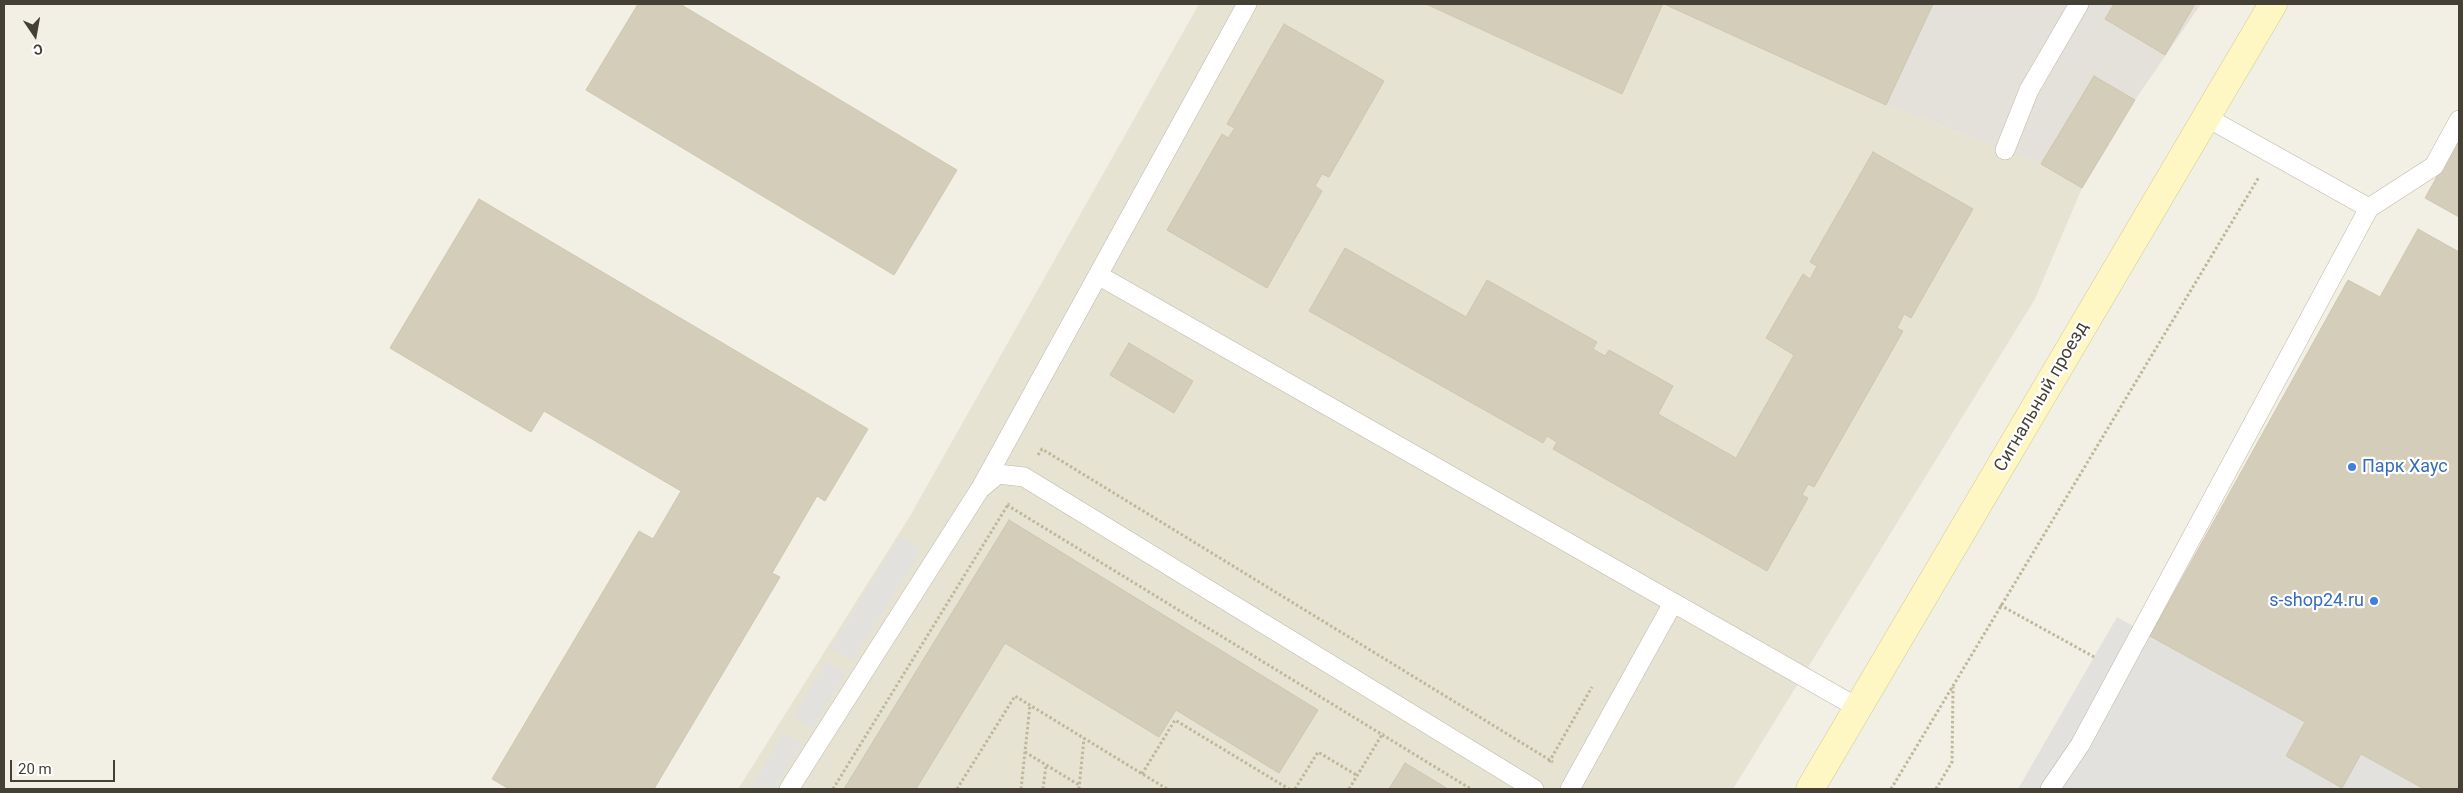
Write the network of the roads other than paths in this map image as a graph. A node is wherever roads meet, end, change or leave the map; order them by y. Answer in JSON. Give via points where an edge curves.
{"nodes":[{"id":1,"x":1247,"y":4,"type":"edge"},
{"id":2,"x":2079,"y":4,"type":"edge"},
{"id":3,"x":2273,"y":4,"type":"edge"},
{"id":4,"x":2206,"y":118,"type":"junction"},
{"id":5,"x":2459,"y":120,"type":"edge"},
{"id":6,"x":2005,"y":150,"type":"dead end"},
{"id":7,"x":2369,"y":208,"type":"junction"},
{"id":8,"x":1098,"y":275,"type":"junction"},
{"id":9,"x":980,"y":489,"type":"junction"},
{"id":10,"x":1673,"y":603,"type":"junction"},
{"id":11,"x":1860,"y":709,"type":"junction"},
{"id":12,"x":1574,"y":783,"type":"edge"},
{"id":13,"x":789,"y":789,"type":"edge"},
{"id":14,"x":1534,"y":789,"type":"edge"},
{"id":15,"x":1810,"y":789,"type":"edge"},
{"id":16,"x":2050,"y":789,"type":"edge"}],
"edges":[{"from":1,"to":8,"type":"lane"},
{"from":2,"to":6,"type":"lane","via":[[2029,90]]},
{"from":3,"to":4,"type":"main road","name":"Сигнальный проезд"},
{"from":4,"to":7,"type":"lane"},
{"from":4,"to":11,"type":"main road","name":"Сигнальный проезд"},
{"from":5,"to":7,"type":"lane","via":[[2434,166]]},
{"from":7,"to":16,"type":"lane","via":[[2080,745]]},
{"from":8,"to":9,"type":"lane"},
{"from":8,"to":10,"type":"lane"},
{"from":9,"to":13,"type":"lane"},
{"from":9,"to":14,"type":"lane","via":[[998,474],[1024,478]]},
{"from":10,"to":11,"type":"lane"},
{"from":10,"to":12,"type":"lane"},
{"from":11,"to":15,"type":"main road","name":"Сигнальный проезд"}]}
